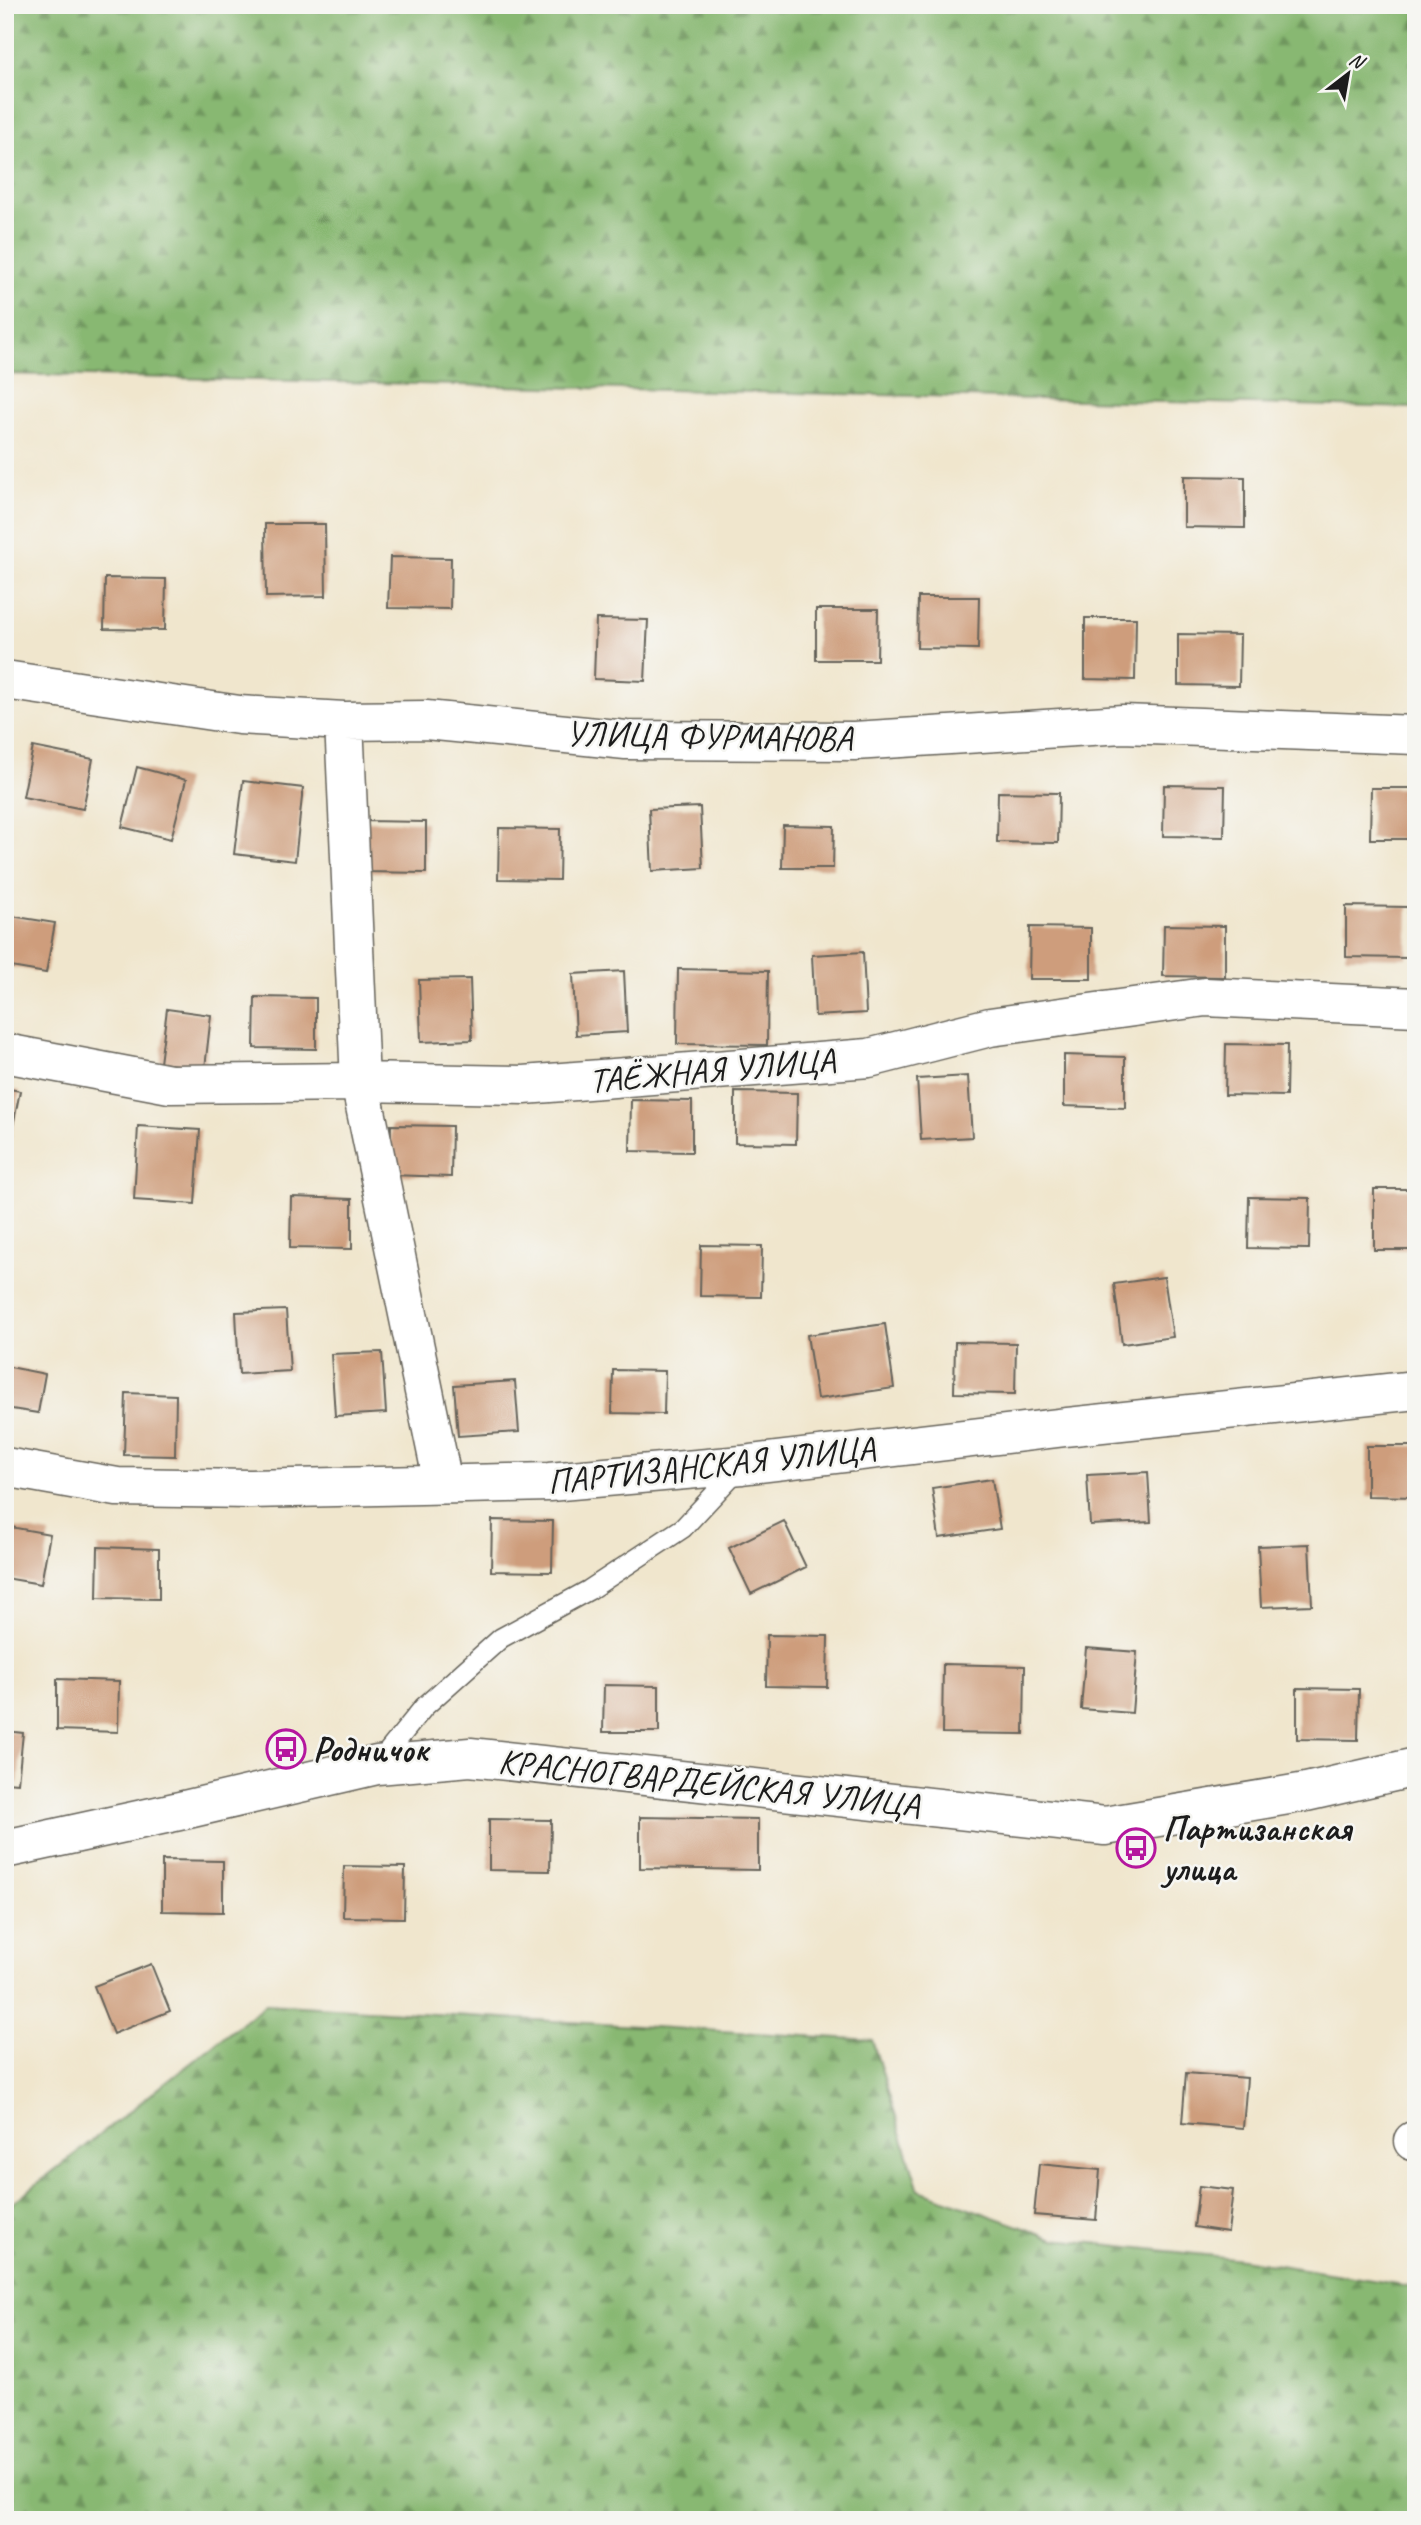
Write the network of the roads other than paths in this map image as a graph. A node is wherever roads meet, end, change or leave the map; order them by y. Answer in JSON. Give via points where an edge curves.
{"nodes":[{"id":1,"x":5,"y":680,"type":"edge"},
{"id":2,"x":344,"y":721,"type":"junction"},
{"id":3,"x":1416,"y":734,"type":"edge"},
{"id":4,"x":1416,"y":1007,"type":"edge"},
{"id":5,"x":5,"y":1053,"type":"edge"},
{"id":6,"x":360,"y":1082,"type":"junction"},
{"id":7,"x":1416,"y":1390,"type":"edge"},
{"id":8,"x":741,"y":1465,"type":"junction"},
{"id":9,"x":5,"y":1467,"type":"edge"},
{"id":10,"x":443,"y":1483,"type":"junction"},
{"id":11,"x":377,"y":1765,"type":"junction"},
{"id":12,"x":1416,"y":1767,"type":"edge"},
{"id":13,"x":5,"y":1849,"type":"edge"}],
"edges":[{"from":1,"to":2,"type":"street","name":"УЛИЦА ФУРМАНОВА","via":[[239,715]]},
{"from":2,"to":3,"type":"street","name":"УЛИЦА ФУРМАНОВА","via":[[426,720],[639,740],[855,741],[1123,724]]},
{"from":2,"to":6,"type":"street"},
{"from":4,"to":6,"type":"street","name":"ТАЁЖНАЯ УЛИЦА","via":[[1205,998],[990,1027],[869,1058],[524,1085]]},
{"from":5,"to":6,"type":"street","name":"ТАЁЖНАЯ УЛИЦА","via":[[170,1084]]},
{"from":6,"to":10,"type":"street"},
{"from":7,"to":8,"type":"street","name":"ПАРТИЗАНСКАЯ УЛИЦА"},
{"from":8,"to":10,"type":"street","name":"ПАРТИЗАНСКАЯ УЛИЦА","via":[[548,1482]]},
{"from":8,"to":11,"type":"lane","via":[[683,1528],[589,1590],[501,1638],[424,1707]]},
{"from":9,"to":10,"type":"street","name":"ПАРТИЗАНСКАЯ УЛИЦА","via":[[117,1488]]},
{"from":11,"to":12,"type":"street","name":"КРАСНОГВАРДЕЙСКАЯ УЛИЦА","via":[[470,1757],[1105,1826],[1306,1792]]},
{"from":11,"to":13,"type":"street","name":"КРАСНОГВАРДЕЙСКАЯ УЛИЦА"}]}
